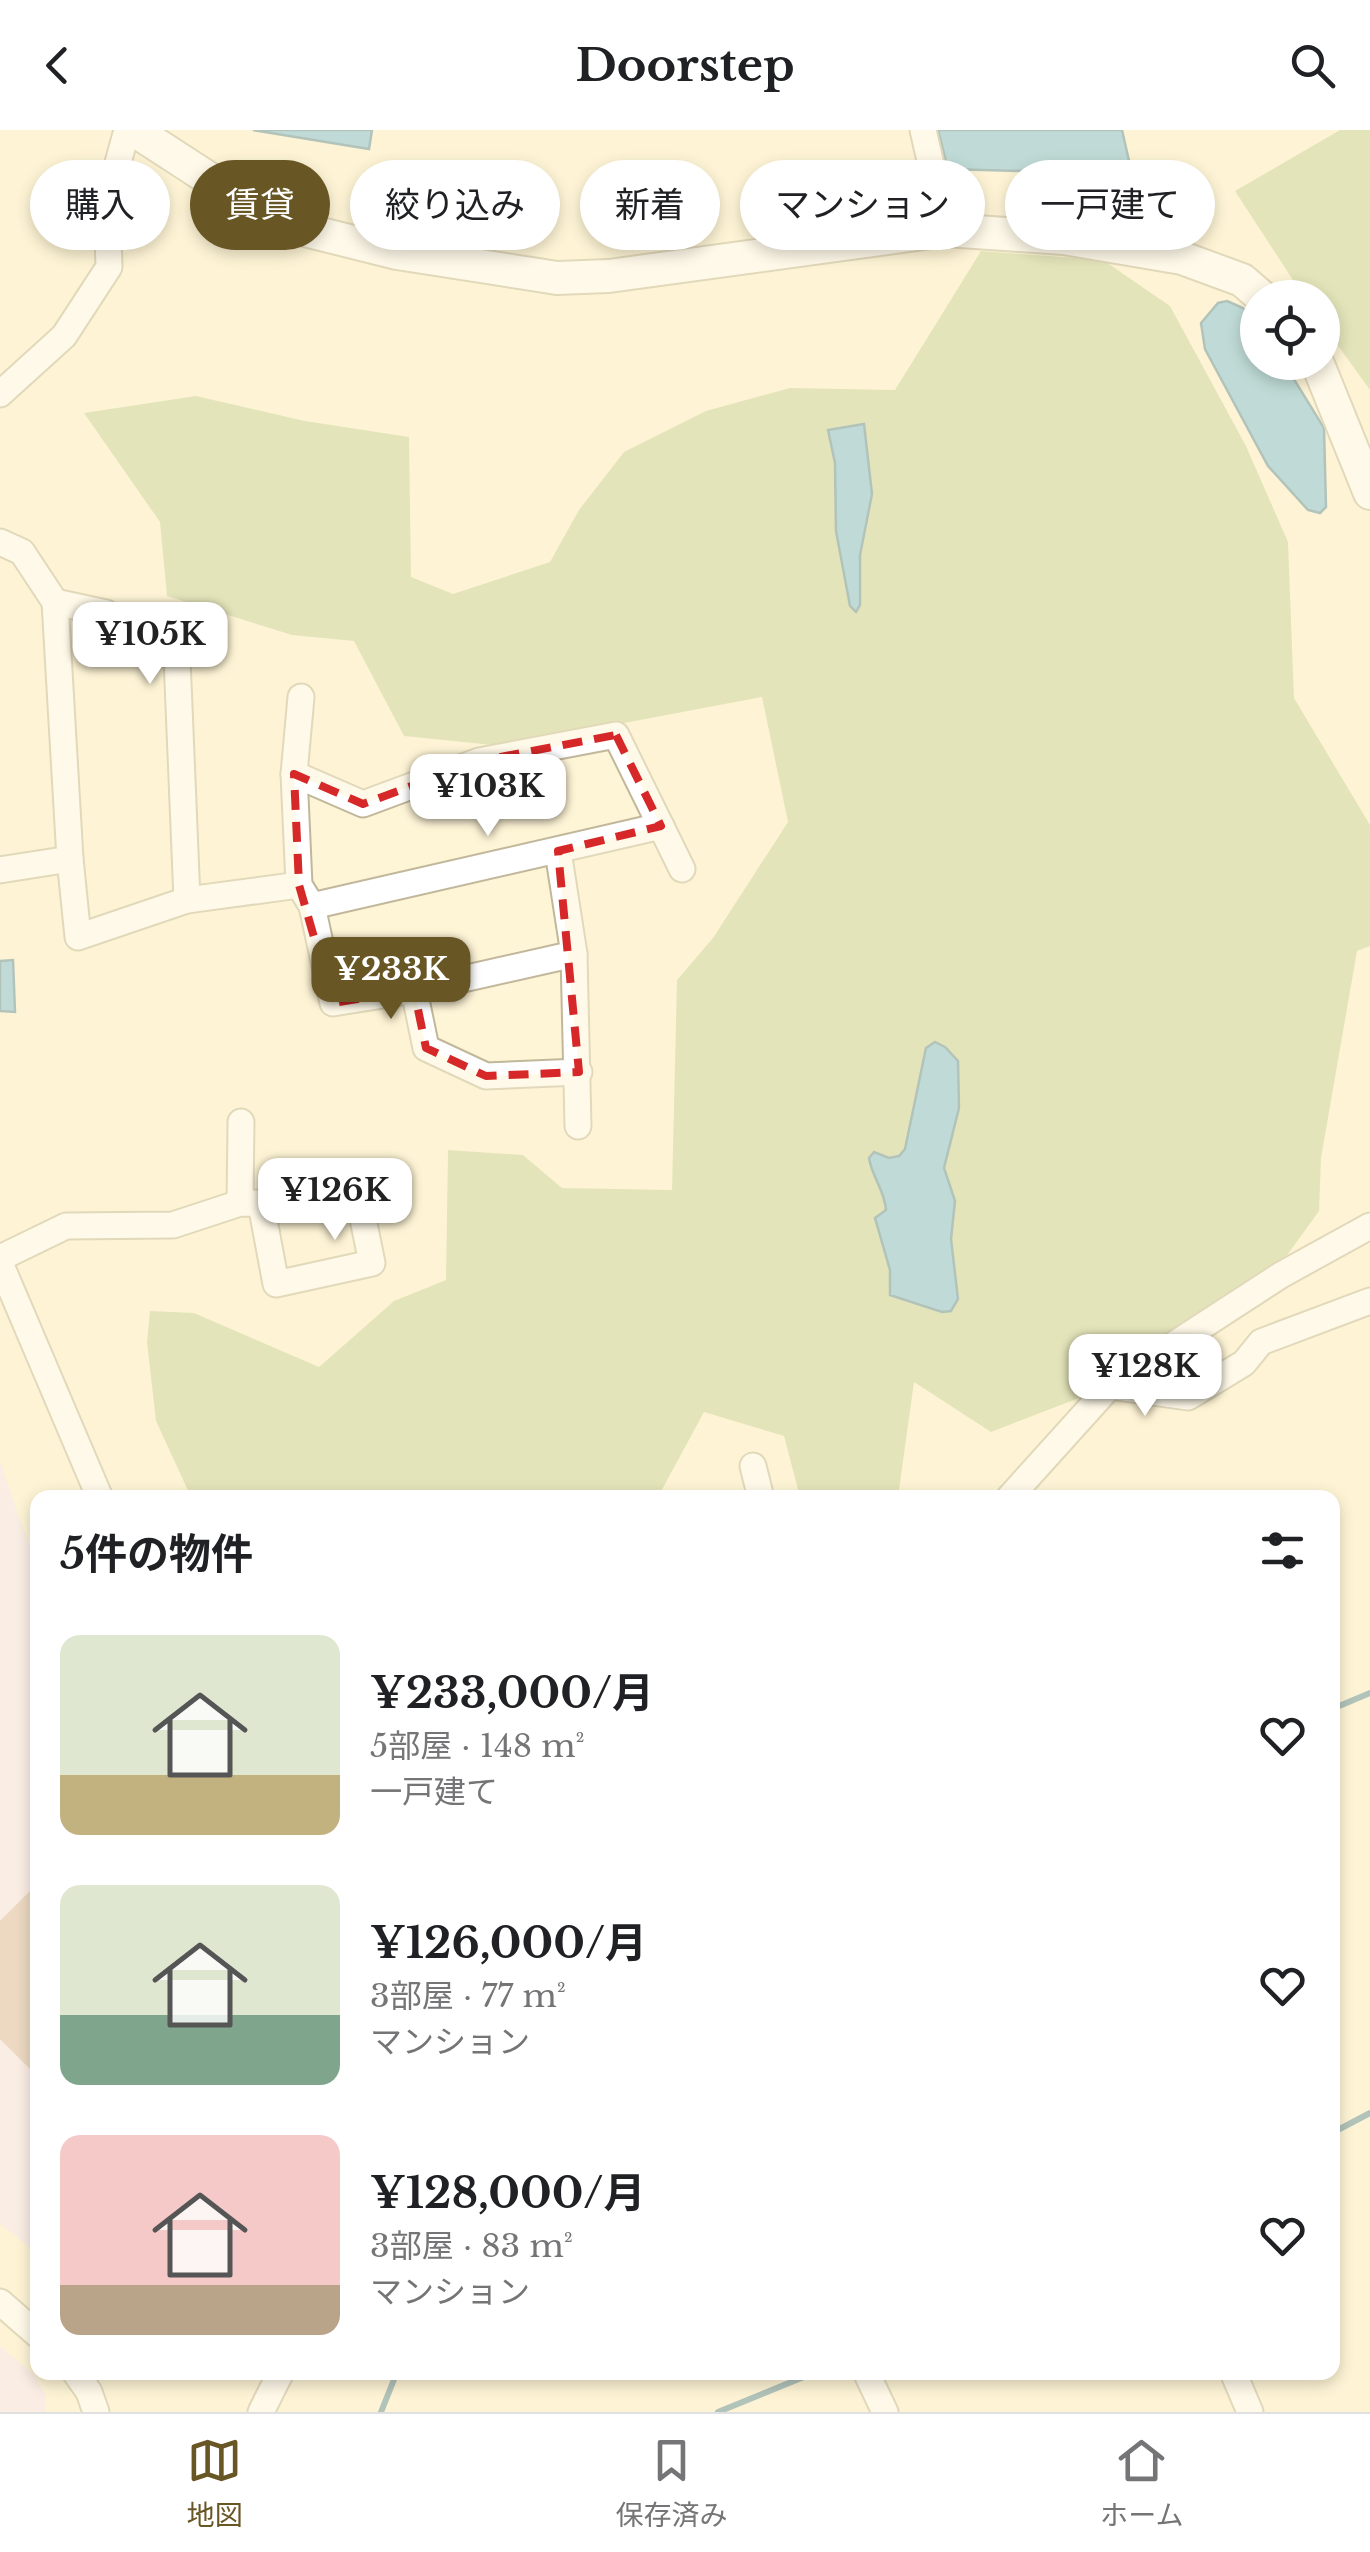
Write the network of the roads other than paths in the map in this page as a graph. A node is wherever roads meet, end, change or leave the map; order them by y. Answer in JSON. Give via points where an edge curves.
{"nodes":[{"id":1,"x":130,"y":130,"type":"edge"},
{"id":2,"x":922,"y":130,"type":"edge"},
{"id":3,"x":929,"y":160,"type":"edge"},
{"id":4,"x":985,"y":233,"type":"edge"},
{"id":5,"x":799,"y":250,"type":"edge"},
{"id":6,"x":1242,"y":280,"type":"edge"},
{"id":7,"x":1324,"y":380,"type":"edge"},
{"id":8,"x":0,"y":394,"type":"edge"},
{"id":9,"x":1370,"y":493,"type":"edge"},
{"id":10,"x":0,"y":542,"type":"edge"},
{"id":11,"x":55,"y":602,"type":"junction"},
{"id":12,"x":301,"y":696,"type":"dead end"},
{"id":13,"x":294,"y":774,"type":"junction"},
{"id":14,"x":661,"y":826,"type":"junction"},
{"id":15,"x":558,"y":851,"type":"junction"},
{"id":16,"x":70,"y":859,"type":"junction"},
{"id":17,"x":682,"y":869,"type":"dead end"},
{"id":18,"x":0,"y":870,"type":"edge"},
{"id":19,"x":305,"y":896,"type":"junction"},
{"id":20,"x":188,"y":900,"type":"junction"},
{"id":21,"x":574,"y":954,"type":"junction"},
{"id":22,"x":414,"y":990,"type":"junction"},
{"id":23,"x":579,"y":1072,"type":"junction"},
{"id":24,"x":241,"y":1122,"type":"dead end"},
{"id":25,"x":578,"y":1126,"type":"dead end"},
{"id":26,"x":254,"y":1204,"type":"junction"},
{"id":27,"x":1370,"y":1226,"type":"edge"},
{"id":28,"x":0,"y":1260,"type":"edge"},
{"id":29,"x":1370,"y":1302,"type":"edge"},
{"id":30,"x":1110,"y":1386,"type":"junction"},
{"id":31,"x":753,"y":1466,"type":"dead end"},
{"id":32,"x":97,"y":1490,"type":"edge"},
{"id":33,"x":759,"y":1490,"type":"edge"},
{"id":34,"x":1016,"y":1490,"type":"edge"},
{"id":35,"x":0,"y":2302,"type":"edge"},
{"id":36,"x":30,"y":2327,"type":"edge"},
{"id":37,"x":81,"y":2380,"type":"edge"},
{"id":38,"x":277,"y":2380,"type":"edge"},
{"id":39,"x":870,"y":2380,"type":"edge"},
{"id":40,"x":1237,"y":2380,"type":"edge"},
{"id":41,"x":96,"y":2412,"type":"edge"},
{"id":42,"x":261,"y":2412,"type":"edge"},
{"id":43,"x":885,"y":2412,"type":"edge"},
{"id":44,"x":1250,"y":2412,"type":"edge"}],
"edges":[{"from":1,"to":5,"type":"main road","via":[[231,194],[301,228],[396,253],[557,278]]},
{"from":1,"to":8,"type":"street","via":[[107,203],[108,267],[64,336]]},
{"from":2,"to":3,"type":"street"},
{"from":4,"to":6,"type":"main road","via":[[1182,258]]},
{"from":7,"to":9,"type":"main road"},
{"from":10,"to":11,"type":"street","via":[[22,552]]},
{"from":11,"to":16,"type":"street"},
{"from":11,"to":20,"type":"street","via":[[106,613],[138,642],[176,658]]},
{"from":12,"to":13,"type":"street"},
{"from":13,"to":14,"type":"street","via":[[364,804],[479,761],[616,735]]},
{"from":13,"to":19,"type":"street"},
{"from":14,"to":15,"type":"street"},
{"from":14,"to":17,"type":"street"},
{"from":15,"to":19,"type":"street"},
{"from":15,"to":21,"type":"street"},
{"from":16,"to":18,"type":"street"},
{"from":16,"to":20,"type":"street","via":[[78,936]]},
{"from":19,"to":20,"type":"street"},
{"from":19,"to":22,"type":"street","via":[[333,1002]]},
{"from":21,"to":22,"type":"street"},
{"from":21,"to":23,"type":"street"},
{"from":22,"to":23,"type":"street","via":[[426,1048],[486,1076]]},
{"from":23,"to":25,"type":"street"},
{"from":24,"to":26,"type":"street"},
{"from":26,"to":26,"type":"street","via":[[360,1204],[372,1262],[276,1284]]},
{"from":26,"to":28,"type":"street","via":[[173,1225],[66,1226]]},
{"from":27,"to":30,"type":"street"},
{"from":28,"to":32,"type":"street"},
{"from":29,"to":30,"type":"street","via":[[1260,1342],[1244,1364],[1188,1397]]},
{"from":30,"to":34,"type":"street"},
{"from":31,"to":33,"type":"street"},
{"from":35,"to":36,"type":"street"},
{"from":37,"to":41,"type":"street"},
{"from":38,"to":42,"type":"street"},
{"from":39,"to":43,"type":"street"},
{"from":40,"to":44,"type":"street"}]}
